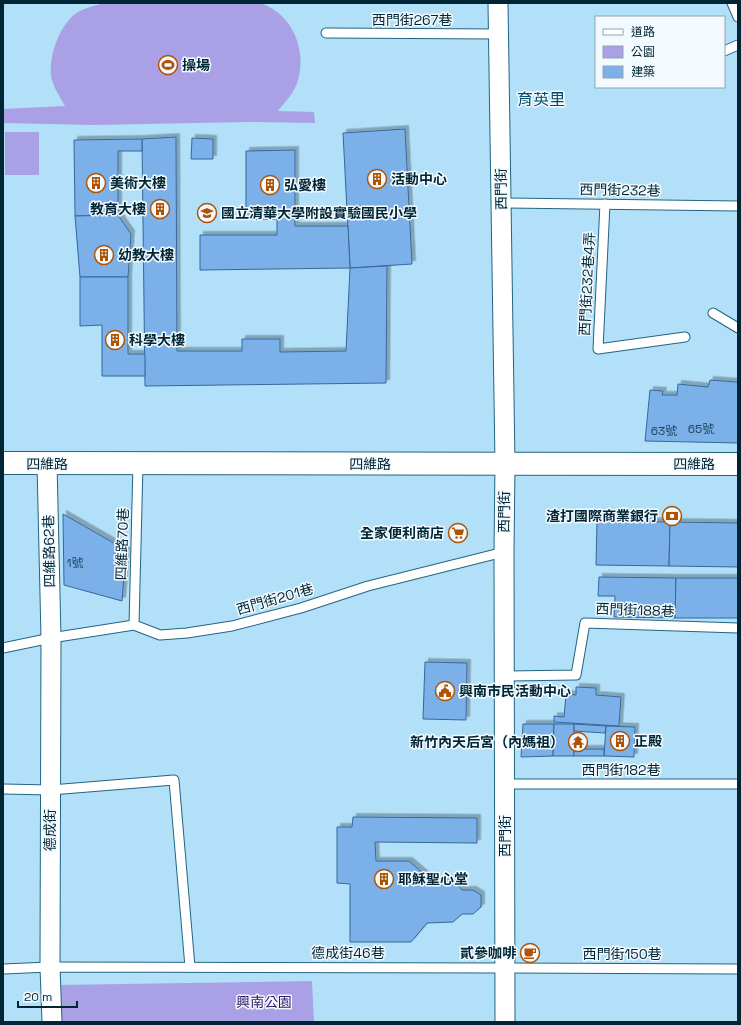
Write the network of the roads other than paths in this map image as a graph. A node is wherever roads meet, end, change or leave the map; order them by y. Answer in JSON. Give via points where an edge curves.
{"nodes":[{"id":1,"x":498,"y":3,"type":"edge"},
{"id":2,"x":732,"y":3,"type":"edge"},
{"id":3,"x":738,"y":17,"type":"edge"},
{"id":4,"x":326,"y":34,"type":"dead end"},
{"id":5,"x":498,"y":34,"type":"junction"},
{"id":6,"x":738,"y":45,"type":"edge"},
{"id":7,"x":725,"y":51,"type":"edge"},
{"id":8,"x":501,"y":203,"type":"junction"},
{"id":9,"x":605,"y":204,"type":"junction"},
{"id":10,"x":738,"y":206,"type":"edge"},
{"id":11,"x":713,"y":313,"type":"dead end"},
{"id":12,"x":738,"y":328,"type":"edge"},
{"id":13,"x":685,"y":337,"type":"dead end"},
{"id":14,"x":3,"y":463,"type":"edge"},
{"id":15,"x":47,"y":464,"type":"junction"},
{"id":16,"x":138,"y":464,"type":"junction"},
{"id":17,"x":505,"y":464,"type":"junction"},
{"id":18,"x":738,"y":464,"type":"edge"},
{"id":19,"x":504,"y":552,"type":"junction"},
{"id":20,"x":134,"y":625,"type":"junction"},
{"id":21,"x":738,"y":628,"type":"edge"},
{"id":22,"x":51,"y":638,"type":"junction"},
{"id":23,"x":3,"y":648,"type":"edge"},
{"id":24,"x":504,"y":676,"type":"junction"},
{"id":25,"x":505,"y":784,"type":"junction"},
{"id":26,"x":738,"y":784,"type":"edge"},
{"id":27,"x":3,"y":789,"type":"edge"},
{"id":28,"x":51,"y":790,"type":"junction"},
{"id":29,"x":50,"y":967,"type":"junction"},
{"id":30,"x":190,"y":967,"type":"junction"},
{"id":31,"x":506,"y":968,"type":"junction"},
{"id":32,"x":3,"y":969,"type":"edge"},
{"id":33,"x":738,"y":969,"type":"edge"},
{"id":34,"x":52,"y":1022,"type":"edge"},
{"id":35,"x":505,"y":1022,"type":"edge"}],
"edges":[{"from":1,"to":5,"type":"street","name":"西門街"},
{"from":2,"to":3,"type":"lane"},
{"from":4,"to":5,"type":"lane","name":"西門街267巷"},
{"from":5,"to":8,"type":"street","name":"西門街"},
{"from":6,"to":7,"type":"lane"},
{"from":8,"to":9,"type":"lane","name":"西門街232巷"},
{"from":8,"to":17,"type":"street","name":"西門街"},
{"from":9,"to":10,"type":"lane","name":"西門街232巷"},
{"from":9,"to":13,"type":"lane","name":"西門街232巷4弄","via":[[598,349]]},
{"from":11,"to":12,"type":"lane"},
{"from":14,"to":15,"type":"street","name":"四維路"},
{"from":15,"to":16,"type":"street","name":"四維路"},
{"from":15,"to":22,"type":"street","name":"四維路62巷"},
{"from":16,"to":17,"type":"street","name":"四維路"},
{"from":16,"to":20,"type":"lane","name":"四維路70巷"},
{"from":17,"to":18,"type":"street","name":"四維路"},
{"from":17,"to":19,"type":"street","name":"西門街"},
{"from":19,"to":20,"type":"lane","name":"西門街201巷","via":[[368,586],[302,608],[232,626],[160,635]]},
{"from":19,"to":24,"type":"street","name":"西門街"},
{"from":20,"to":22,"type":"lane","name":"西門街201巷"},
{"from":21,"to":24,"type":"lane","name":"西門街188巷","via":[[585,623],[576,675]]},
{"from":22,"to":23,"type":"lane","name":"西門街201巷"},
{"from":22,"to":28,"type":"street","name":"德成街"},
{"from":24,"to":25,"type":"street","name":"西門街"},
{"from":25,"to":26,"type":"lane","name":"西門街182巷"},
{"from":25,"to":31,"type":"street","name":"西門街"},
{"from":27,"to":28,"type":"lane"},
{"from":28,"to":29,"type":"street","name":"德成街"},
{"from":28,"to":30,"type":"lane","via":[[174,780]]},
{"from":29,"to":30,"type":"lane","name":"德成街46巷"},
{"from":29,"to":32,"type":"lane","name":"德成街46巷"},
{"from":29,"to":34,"type":"street","name":"德成街"},
{"from":30,"to":31,"type":"lane","name":"德成街46巷"},
{"from":31,"to":33,"type":"lane","name":"西門街150巷"},
{"from":31,"to":35,"type":"street","name":"西門街"}]}
